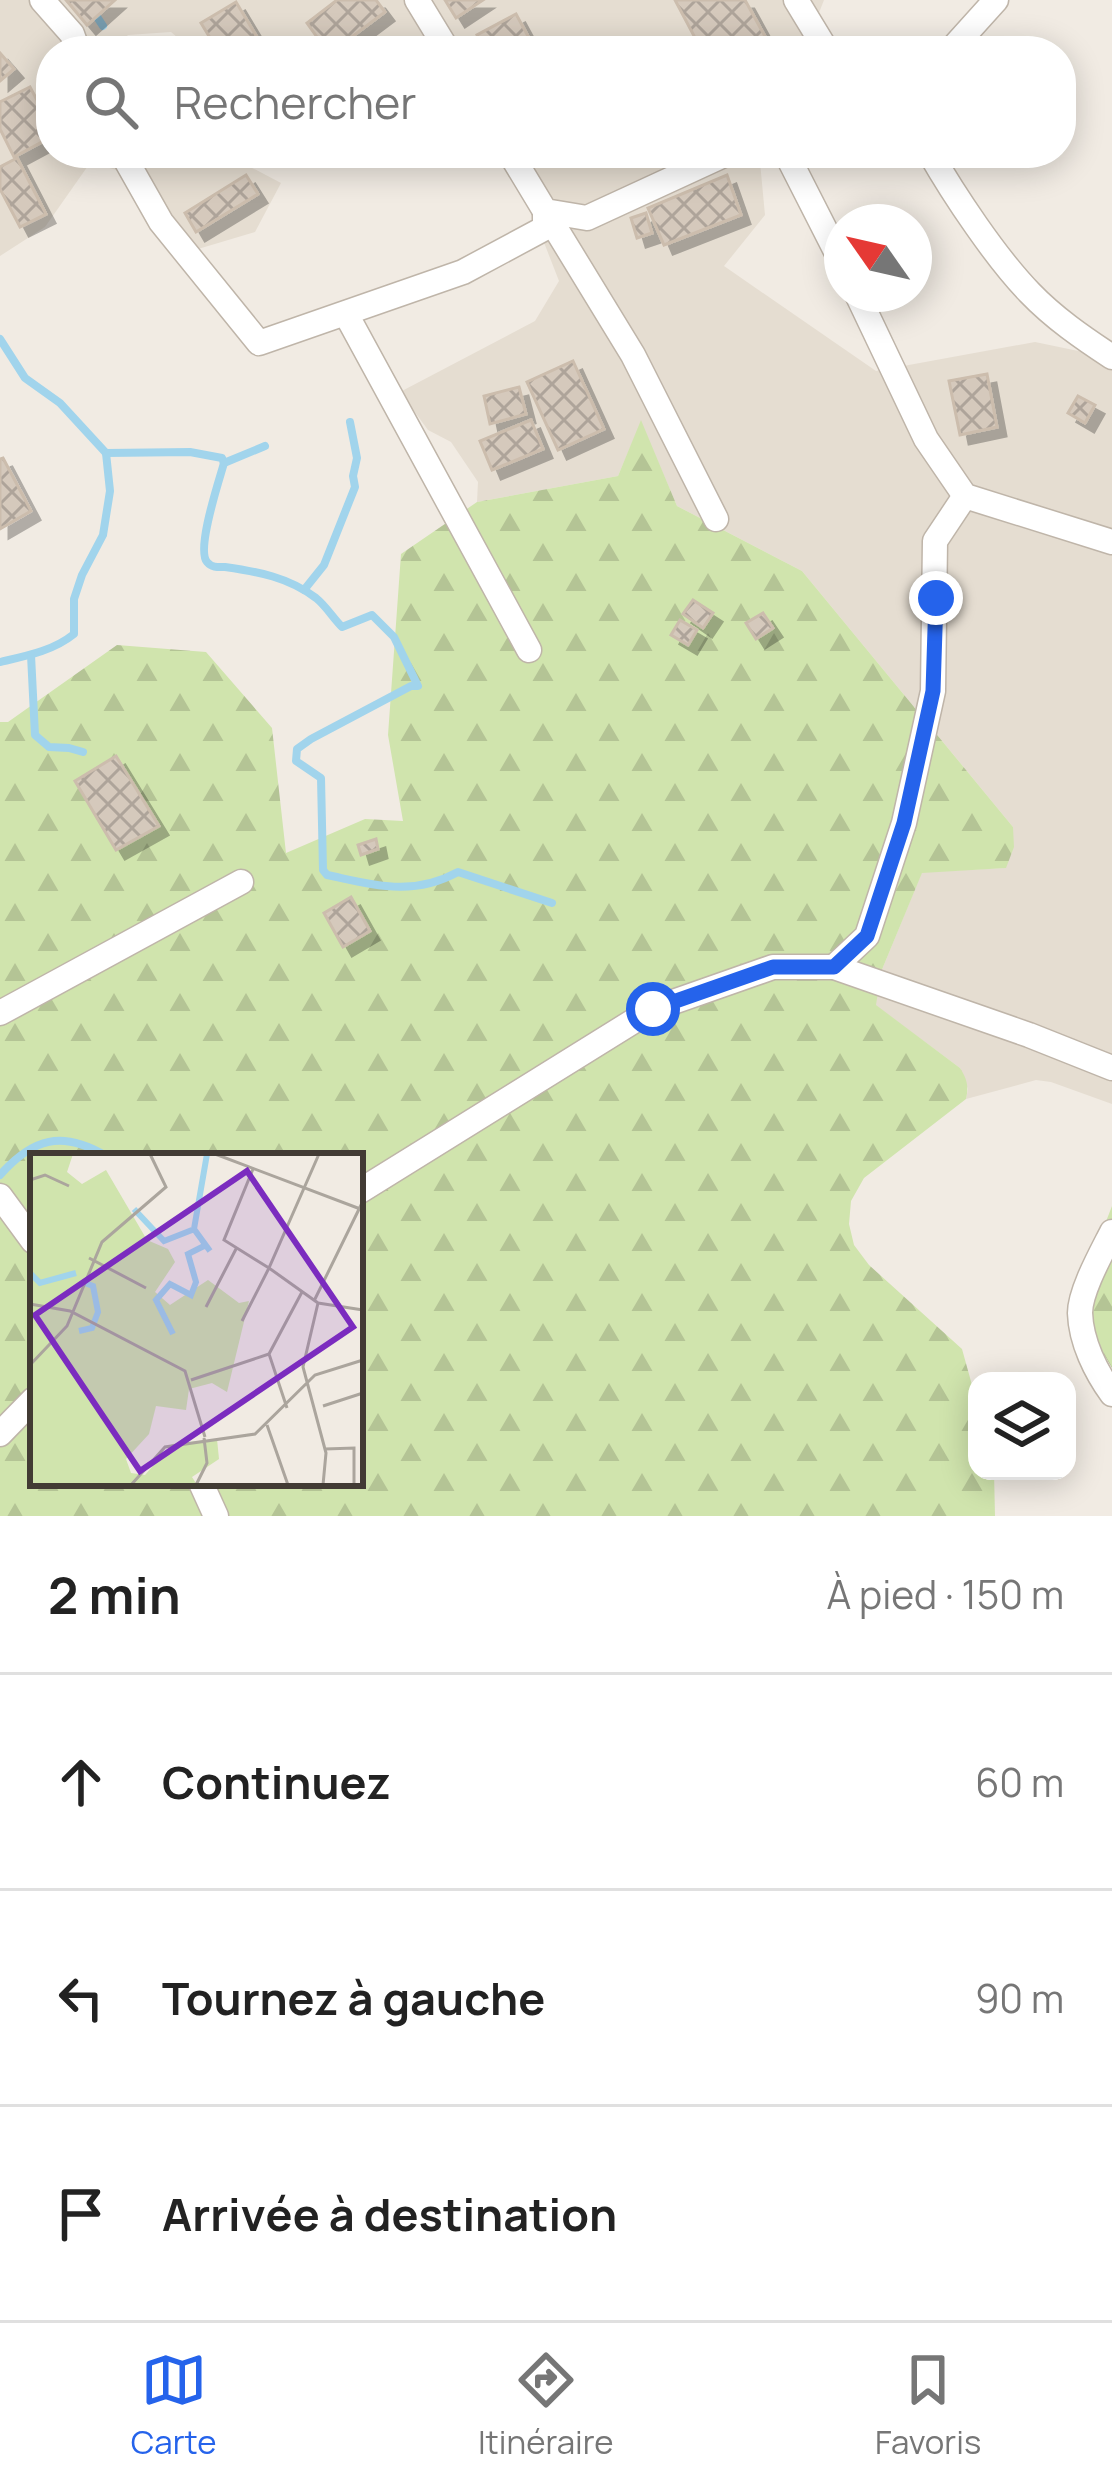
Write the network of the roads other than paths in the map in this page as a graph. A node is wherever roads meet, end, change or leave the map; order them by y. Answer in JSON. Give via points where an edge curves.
{"nodes":[{"id":1,"x":42,"y":0,"type":"edge"},
{"id":2,"x":417,"y":0,"type":"edge"},
{"id":3,"x":796,"y":0,"type":"edge"},
{"id":4,"x":996,"y":0,"type":"edge"},
{"id":5,"x":73,"y":36,"type":"edge"},
{"id":6,"x":439,"y":36,"type":"edge"},
{"id":7,"x":818,"y":36,"type":"edge"},
{"id":8,"x":964,"y":36,"type":"edge"},
{"id":9,"x":130,"y":168,"type":"edge"},
{"id":10,"x":519,"y":168,"type":"edge"},
{"id":11,"x":695,"y":168,"type":"edge"},
{"id":12,"x":794,"y":168,"type":"edge"},
{"id":13,"x":940,"y":168,"type":"edge"},
{"id":14,"x":545,"y":211,"type":"junction"},
{"id":15,"x":824,"y":228,"type":"edge"},
{"id":16,"x":866,"y":312,"type":"edge"},
{"id":17,"x":346,"y":314,"type":"junction"},
{"id":18,"x":1112,"y":357,"type":"edge"},
{"id":19,"x":964,"y":496,"type":"junction"},
{"id":20,"x":716,"y":519,"type":"dead end"},
{"id":21,"x":1112,"y":542,"type":"edge"},
{"id":22,"x":530,"y":650,"type":"dead end"},
{"id":23,"x":241,"y":882,"type":"dead end"},
{"id":24,"x":834,"y":967,"type":"junction"},
{"id":25,"x":0,"y":1013,"type":"edge"},
{"id":26,"x":1112,"y":1068,"type":"edge"},
{"id":27,"x":363,"y":1189,"type":"edge"},
{"id":28,"x":0,"y":1196,"type":"edge"},
{"id":29,"x":1112,"y":1232,"type":"edge"},
{"id":30,"x":30,"y":1237,"type":"edge"},
{"id":31,"x":1112,"y":1394,"type":"edge"},
{"id":32,"x":30,"y":1403,"type":"edge"},
{"id":33,"x":0,"y":1434,"type":"edge"},
{"id":34,"x":202,"y":1486,"type":"edge"},
{"id":35,"x":216,"y":1516,"type":"edge"}],
"edges":[{"from":1,"to":5,"type":"street"},
{"from":2,"to":6,"type":"street"},
{"from":3,"to":7,"type":"street"},
{"from":4,"to":8,"type":"street"},
{"from":9,"to":17,"type":"street","via":[[160,222],[259,343]]},
{"from":10,"to":14,"type":"street"},
{"from":11,"to":14,"type":"street","via":[[587,218]]},
{"from":12,"to":15,"type":"street"},
{"from":13,"to":18,"type":"street","via":[[1030,293]]},
{"from":14,"to":17,"type":"street","via":[[545,228],[463,272]]},
{"from":14,"to":20,"type":"street","via":[[633,355]]},
{"from":16,"to":19,"type":"street","via":[[926,439]]},
{"from":17,"to":22,"type":"street"},
{"from":19,"to":21,"type":"street"},
{"from":19,"to":24,"type":"street","via":[[935,541],[933,691],[904,823],[867,936]]},
{"from":23,"to":25,"type":"street"},
{"from":24,"to":26,"type":"street"},
{"from":24,"to":27,"type":"street","via":[[773,967],[653,1009]]},
{"from":28,"to":30,"type":"street"},
{"from":29,"to":31,"type":"street","via":[[1080,1313],[1097,1373]]},
{"from":32,"to":33,"type":"street"},
{"from":34,"to":35,"type":"street"}]}
